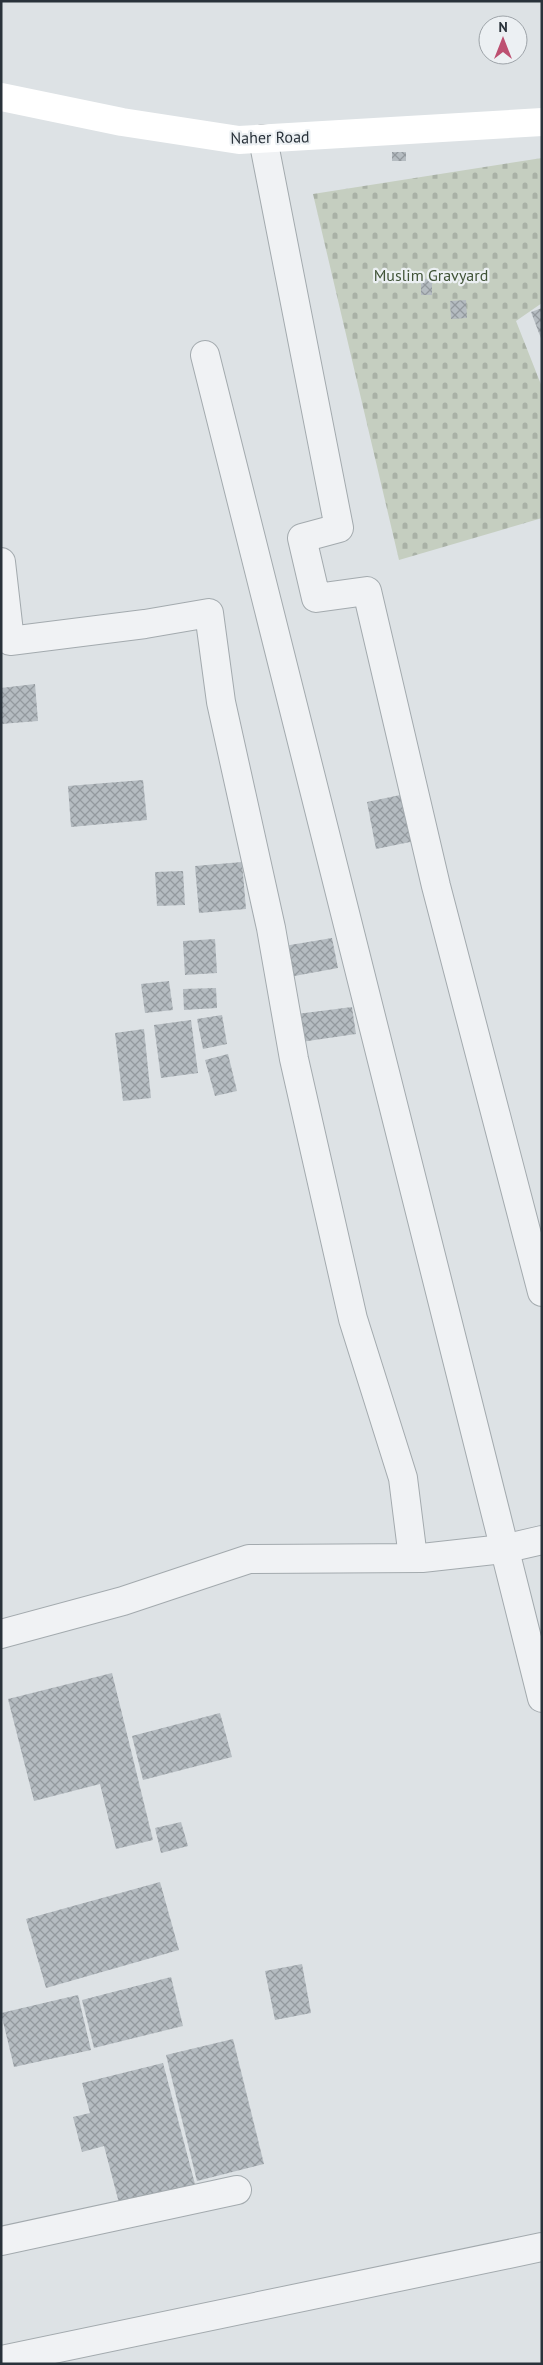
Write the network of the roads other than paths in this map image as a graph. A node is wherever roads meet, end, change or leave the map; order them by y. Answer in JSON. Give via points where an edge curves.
{"nodes":[{"id":1,"x":1,"y":97,"type":"edge"},
{"id":2,"x":542,"y":122,"type":"edge"},
{"id":3,"x":263,"y":139,"type":"junction"},
{"id":4,"x":205,"y":355,"type":"dead end"},
{"id":5,"x":1,"y":562,"type":"edge"},
{"id":6,"x":542,"y":1292,"type":"edge"},
{"id":7,"x":542,"y":1540,"type":"edge"},
{"id":8,"x":504,"y":1549,"type":"junction"},
{"id":9,"x":414,"y":1558,"type":"junction"},
{"id":10,"x":1,"y":1634,"type":"edge"},
{"id":11,"x":542,"y":1698,"type":"edge"},
{"id":12,"x":237,"y":2190,"type":"dead end"},
{"id":13,"x":1,"y":2241,"type":"edge"},
{"id":14,"x":542,"y":2247,"type":"edge"},
{"id":15,"x":1,"y":2360,"type":"edge"}],
"edges":[{"from":1,"to":3,"type":"main road","name":"Naher Road","via":[[132,123],[240,140]]},
{"from":2,"to":3,"type":"main road","name":"Naher Road"},
{"from":3,"to":6,"type":"street","via":[[339,528],[302,538],[314,590],[316,598],[367,591],[436,886]]},
{"from":4,"to":8,"type":"street"},
{"from":5,"to":9,"type":"street","via":[[10,641],[209,613],[221,702],[271,928],[294,1059],[353,1320],[403,1478]]},
{"from":7,"to":8,"type":"street"},
{"from":8,"to":9,"type":"street"},
{"from":8,"to":11,"type":"street"},
{"from":9,"to":10,"type":"street","via":[[249,1559],[123,1600]]},
{"from":12,"to":13,"type":"street"},
{"from":14,"to":15,"type":"street"}]}
